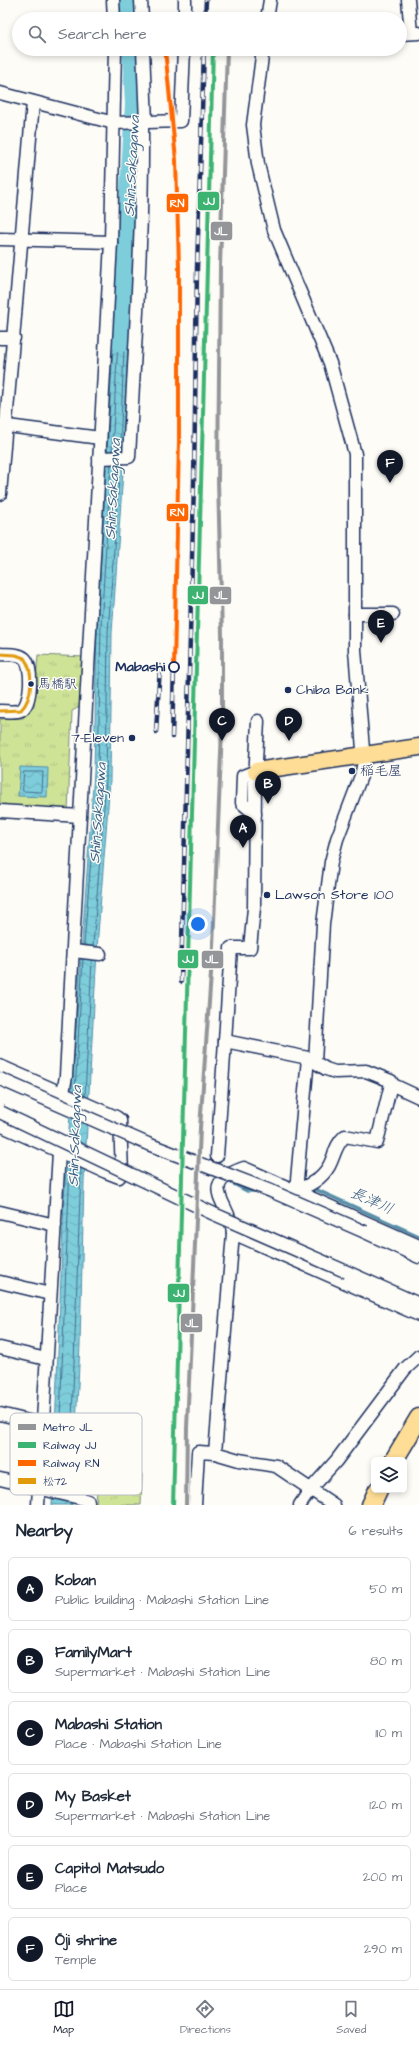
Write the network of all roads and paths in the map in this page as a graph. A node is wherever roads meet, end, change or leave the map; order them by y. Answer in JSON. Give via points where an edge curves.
{"nodes":[{"id":1,"x":113,"y":0,"type":"edge"},
{"id":2,"x":141,"y":0,"type":"edge"},
{"id":3,"x":185,"y":0,"type":"edge"},
{"id":4,"x":270,"y":0,"type":"edge"},
{"id":5,"x":408,"y":0,"type":"edge"},
{"id":6,"x":114,"y":12,"type":"edge"},
{"id":7,"x":142,"y":12,"type":"edge"},
{"id":8,"x":185,"y":12,"type":"edge"},
{"id":9,"x":268,"y":12,"type":"edge"},
{"id":10,"x":410,"y":33,"type":"edge"},
{"id":11,"x":115,"y":56,"type":"edge"},
{"id":12,"x":143,"y":56,"type":"edge"},
{"id":13,"x":184,"y":56,"type":"edge"},
{"id":14,"x":262,"y":56,"type":"edge"},
{"id":15,"x":0,"y":93,"type":"edge"},
{"id":16,"x":33,"y":102,"type":"junction"},
{"id":17,"x":144,"y":122,"type":"junction"},
{"id":18,"x":117,"y":123,"type":"junction"},
{"id":19,"x":0,"y":238,"type":"edge"},
{"id":20,"x":21,"y":239,"type":"junction"},
{"id":21,"x":111,"y":242,"type":"junction"},
{"id":22,"x":0,"y":338,"type":"edge"},
{"id":23,"x":14,"y":338,"type":"junction"},
{"id":24,"x":3,"y":425,"type":"edge"},
{"id":25,"x":100,"y":438,"type":"junction"},
{"id":26,"x":99,"y":458,"type":"junction"},
{"id":27,"x":0,"y":494,"type":"edge"},
{"id":28,"x":355,"y":614,"type":"junction"},
{"id":29,"x":393,"y":614,"type":"dead end"},
{"id":30,"x":0,"y":654,"type":"edge"},
{"id":31,"x":0,"y":711,"type":"edge"},
{"id":32,"x":258,"y":722,"type":"dead end"},
{"id":33,"x":419,"y":747,"type":"edge"},
{"id":34,"x":364,"y":756,"type":"junction"},
{"id":35,"x":256,"y":771,"type":"junction"},
{"id":36,"x":0,"y":811,"type":"edge"},
{"id":37,"x":80,"y":816,"type":"junction"},
{"id":38,"x":73,"y":951,"type":"junction"},
{"id":39,"x":100,"y":954,"type":"dead end"},
{"id":40,"x":225,"y":1041,"type":"junction"},
{"id":41,"x":312,"y":1060,"type":"junction"},
{"id":42,"x":0,"y":1066,"type":"edge"},
{"id":43,"x":0,"y":1079,"type":"edge"},
{"id":44,"x":391,"y":1081,"type":"dead end"},
{"id":45,"x":63,"y":1093,"type":"junction"},
{"id":46,"x":419,"y":1097,"type":"edge"},
{"id":47,"x":0,"y":1112,"type":"edge"},
{"id":48,"x":0,"y":1125,"type":"edge"},
{"id":49,"x":59,"y":1152,"type":"junction"},
{"id":50,"x":217,"y":1156,"type":"dead end"},
{"id":51,"x":296,"y":1191,"type":"junction"},
{"id":52,"x":0,"y":1212,"type":"edge"},
{"id":53,"x":55,"y":1225,"type":"junction"},
{"id":54,"x":233,"y":1233,"type":"junction"},
{"id":55,"x":419,"y":1246,"type":"edge"},
{"id":56,"x":419,"y":1257,"type":"edge"},
{"id":57,"x":0,"y":1282,"type":"edge"},
{"id":58,"x":50,"y":1294,"type":"junction"},
{"id":59,"x":419,"y":1304,"type":"edge"},
{"id":60,"x":419,"y":1315,"type":"edge"},
{"id":61,"x":0,"y":1348,"type":"edge"},
{"id":62,"x":419,"y":1356,"type":"edge"},
{"id":63,"x":46,"y":1359,"type":"junction"},
{"id":64,"x":43,"y":1413,"type":"edge"},
{"id":65,"x":0,"y":1414,"type":"edge"},
{"id":66,"x":10,"y":1416,"type":"edge"},
{"id":67,"x":419,"y":1418,"type":"edge"},
{"id":68,"x":215,"y":1453,"type":"junction"},
{"id":69,"x":396,"y":1457,"type":"edge"},
{"id":70,"x":0,"y":1479,"type":"edge"},
{"id":71,"x":10,"y":1481,"type":"edge"},
{"id":72,"x":310,"y":1490,"type":"junction"},
{"id":73,"x":377,"y":1493,"type":"edge"},
{"id":74,"x":39,"y":1495,"type":"edge"},
{"id":75,"x":62,"y":1495,"type":"edge"},
{"id":76,"x":84,"y":1502,"type":"edge"},
{"id":77,"x":38,"y":1505,"type":"edge"},
{"id":78,"x":195,"y":1505,"type":"edge"},
{"id":79,"x":300,"y":1505,"type":"edge"},
{"id":80,"x":334,"y":1505,"type":"edge"},
{"id":81,"x":371,"y":1505,"type":"edge"}],
"edges":[{"from":1,"to":6,"type":"street"},
{"from":2,"to":7,"type":"street"},
{"from":3,"to":8,"type":"street"},
{"from":4,"to":9,"type":"street"},
{"from":5,"to":10,"type":"street"},
{"from":11,"to":18,"type":"street"},
{"from":12,"to":17,"type":"street"},
{"from":13,"to":17,"type":"street","via":[[181,121]]},
{"from":14,"to":28,"type":"street","via":[[252,125],[258,164],[274,230],[330,363],[355,454]]},
{"from":15,"to":16,"type":"street"},
{"from":16,"to":18,"type":"street"},
{"from":16,"to":20,"type":"street"},
{"from":17,"to":18,"type":"street"},
{"from":17,"to":26,"type":"street","via":[[140,280],[129,457]]},
{"from":18,"to":21,"type":"street"},
{"from":19,"to":20,"type":"street"},
{"from":20,"to":21,"type":"street"},
{"from":20,"to":23,"type":"street"},
{"from":21,"to":25,"type":"street"},
{"from":22,"to":23,"type":"street"},
{"from":23,"to":24,"type":"street"},
{"from":24,"to":25,"type":"street"},
{"from":24,"to":27,"type":"street"},
{"from":25,"to":26,"type":"street"},
{"from":26,"to":37,"type":"street"},
{"from":28,"to":29,"type":"street"},
{"from":28,"to":34,"type":"street","via":[[355,650]]},
{"from":30,"to":31,"type":"street","via":[[24,658],[30,670],[29,700],[26,706],[16,711]]},
{"from":32,"to":35,"type":"street"},
{"from":33,"to":34,"type":"main road"},
{"from":34,"to":35,"type":"main road"},
{"from":34,"to":41,"type":"street","via":[[361,776],[337,839],[332,862]]},
{"from":35,"to":40,"type":"street","via":[[254,908],[250,948],[231,948]]},
{"from":36,"to":37,"type":"street"},
{"from":37,"to":38,"type":"street"},
{"from":38,"to":39,"type":"street"},
{"from":38,"to":45,"type":"street"},
{"from":40,"to":41,"type":"street"},
{"from":40,"to":50,"type":"street"},
{"from":41,"to":44,"type":"street","via":[[335,1072],[366,1072]]},
{"from":41,"to":51,"type":"street"},
{"from":42,"to":45,"type":"street"},
{"from":43,"to":56,"type":"street","bridge":true,"via":[[148,1144],[271,1191]]},
{"from":45,"to":49,"type":"street","via":[[120,1120],[122,1173],[119,1177]]},
{"from":46,"to":51,"type":"street","via":[[391,1084],[377,1142],[345,1136],[322,1176],[314,1183]]},
{"from":47,"to":59,"type":"street","bridge":true,"via":[[214,1214]]},
{"from":48,"to":49,"type":"street"},
{"from":49,"to":53,"type":"street"},
{"from":51,"to":54,"type":"street","via":[[244,1168],[224,1177],[219,1191]]},
{"from":51,"to":55,"type":"street"},
{"from":52,"to":53,"type":"street"},
{"from":53,"to":58,"type":"street"},
{"from":54,"to":60,"type":"street"},
{"from":54,"to":68,"type":"street"},
{"from":57,"to":58,"type":"street"},
{"from":58,"to":63,"type":"street"},
{"from":61,"to":63,"type":"street"},
{"from":62,"to":72,"type":"street","via":[[405,1369],[336,1461]]},
{"from":63,"to":64,"type":"street"},
{"from":65,"to":66,"type":"street"},
{"from":67,"to":69,"type":"highway"},
{"from":68,"to":72,"type":"street","via":[[276,1466]]},
{"from":68,"to":78,"type":"street","via":[[198,1452]]},
{"from":70,"to":71,"type":"street"},
{"from":72,"to":79,"type":"street"},
{"from":72,"to":80,"type":"street"},
{"from":73,"to":81,"type":"highway"},
{"from":74,"to":77,"type":"street"},
{"from":75,"to":76,"type":"street"}]}
